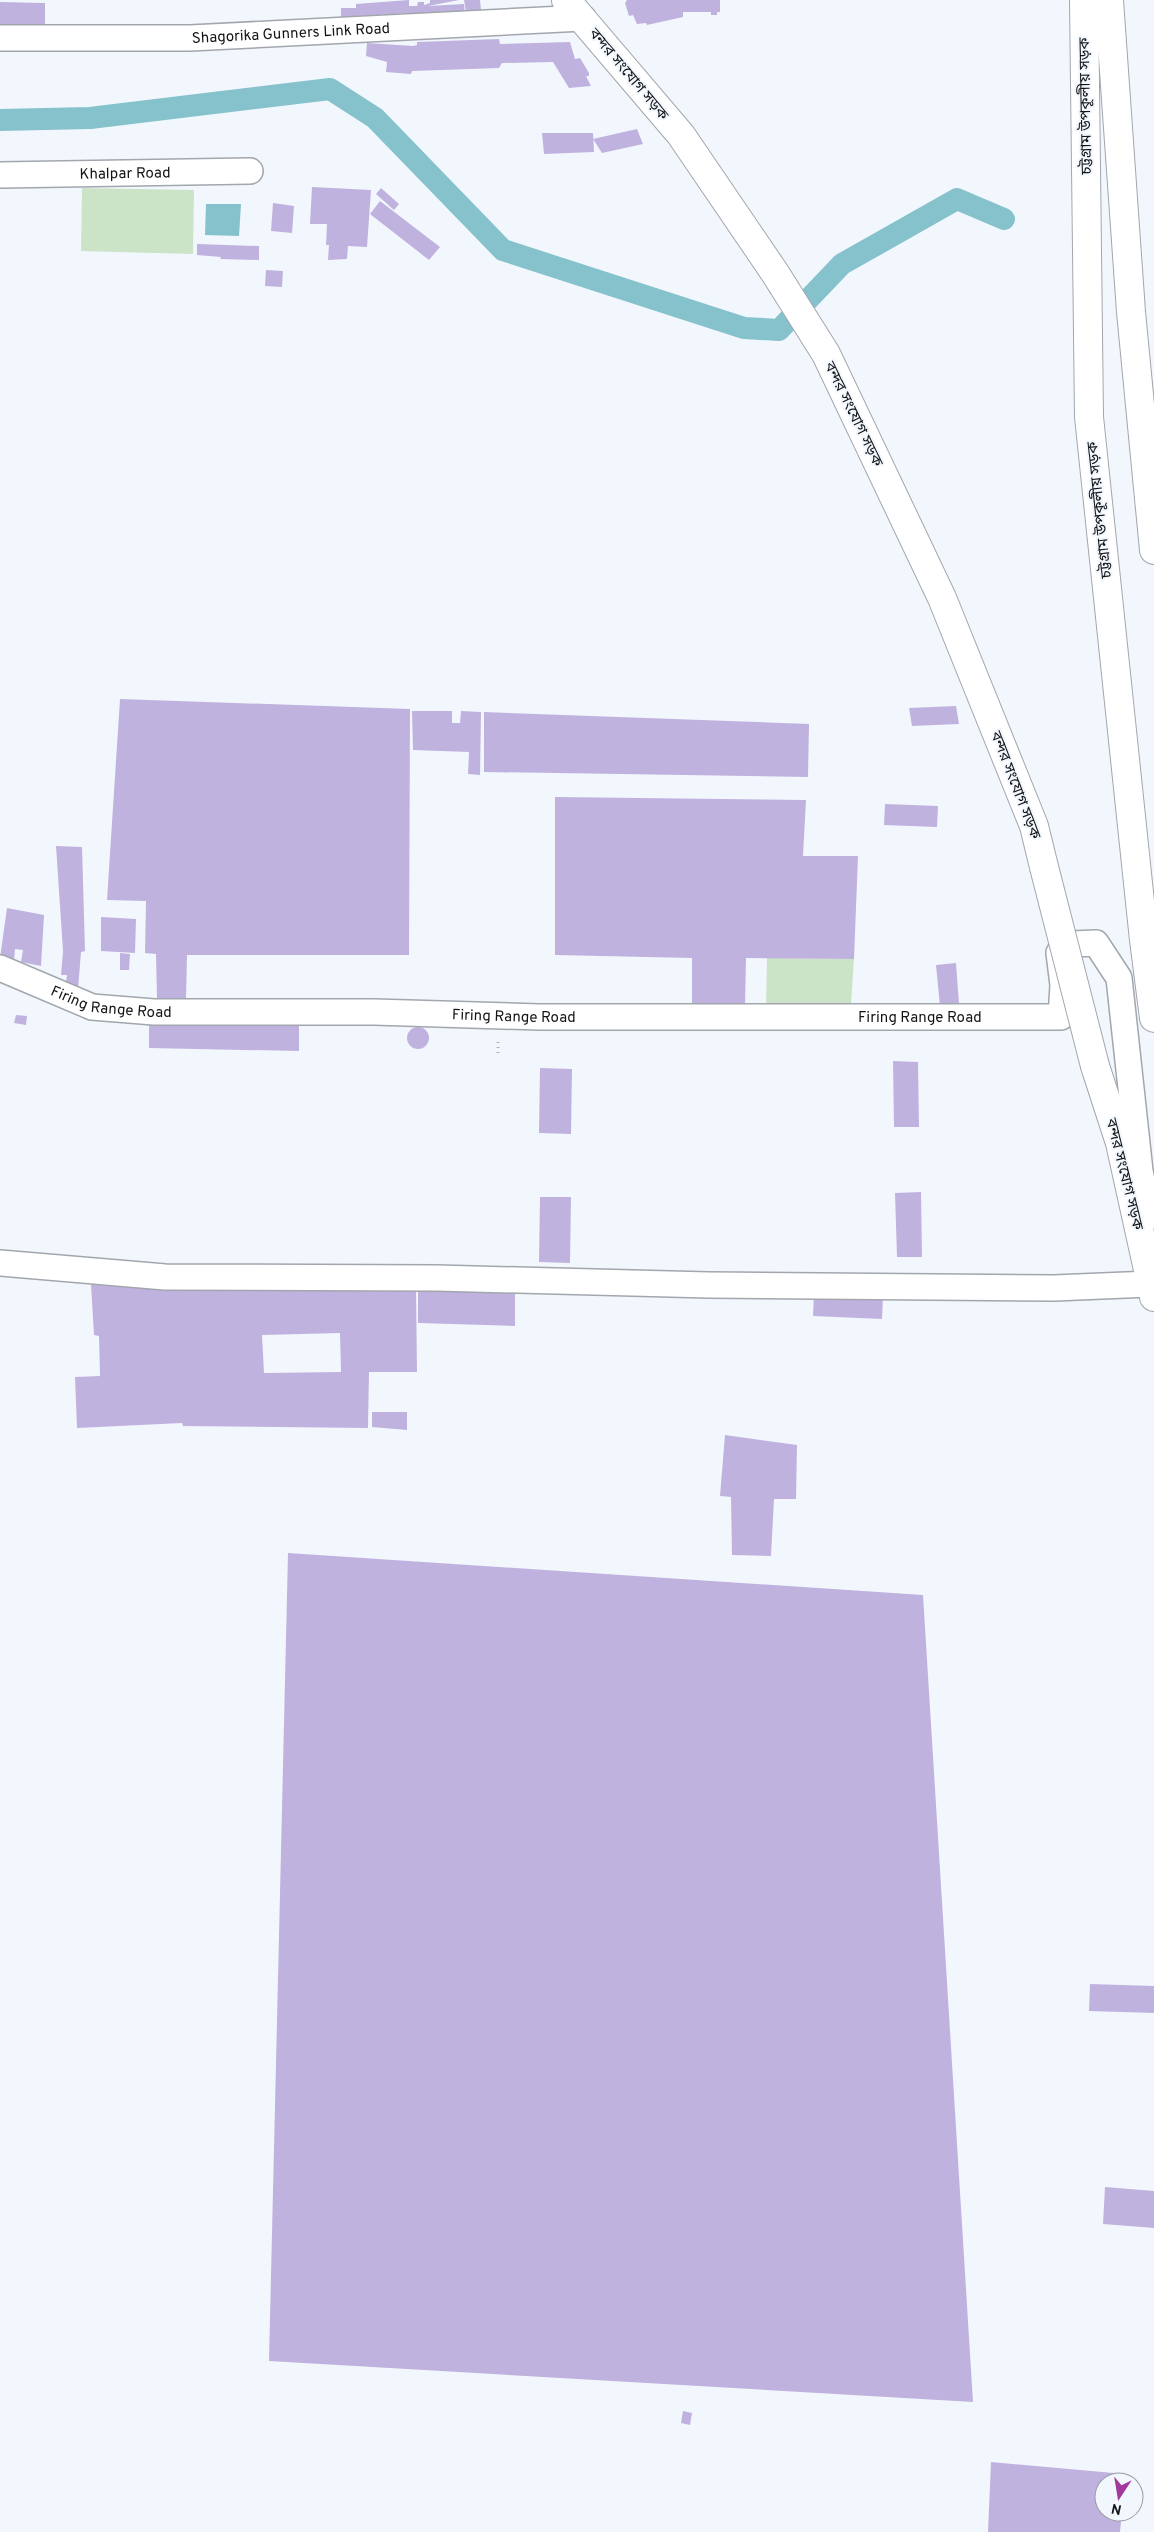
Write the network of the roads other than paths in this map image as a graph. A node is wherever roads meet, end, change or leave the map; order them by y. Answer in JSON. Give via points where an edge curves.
{"nodes":[{"id":1,"x":1084,"y":0,"type":"edge"},
{"id":2,"x":1109,"y":0,"type":"edge"},
{"id":3,"x":574,"y":9,"type":"edge"},
{"id":4,"x":0,"y":38,"type":"edge"},
{"id":5,"x":250,"y":172,"type":"dead end"},
{"id":6,"x":0,"y":175,"type":"edge"},
{"id":7,"x":1154,"y":550,"type":"edge"},
{"id":8,"x":0,"y":968,"type":"edge"},
{"id":9,"x":1154,"y":1018,"type":"edge"},
{"id":10,"x":1152,"y":1220,"type":"edge"},
{"id":11,"x":0,"y":1263,"type":"edge"},
{"id":12,"x":1152,"y":1290,"type":"edge"}],
"edges":[{"from":1,"to":9,"type":"main road","name":"চট্টগ্রাম উপকূলীয় সড়ক","via":[[1089,417]]},
{"from":2,"to":7,"type":"main road","name":"চট্টগ্রাম উপকূলীয় সড়ক","via":[[1131,312]]},
{"from":3,"to":4,"type":"street","name":"Shagorika Gunners Link Road","via":[[190,38]]},
{"from":3,"to":12,"type":"main road","name":"বন্দর সংযোগ সড়ক","bridge":true,"via":[[681,135],[826,354],[942,598],[1034,826],[1096,1066],[1120,1143]]},
{"from":5,"to":6,"type":"street","name":"Khalpar Road"},
{"from":8,"to":10,"type":"street","name":"Firing Range Road","via":[[92,1007],[154,1012],[374,1012],[539,1017],[1061,1017],[1063,985],[1058,953],[1072,944],[1096,943],[1118,978],[1139,1162]]},
{"from":11,"to":12,"type":"street","via":[[166,1277]]}]}
